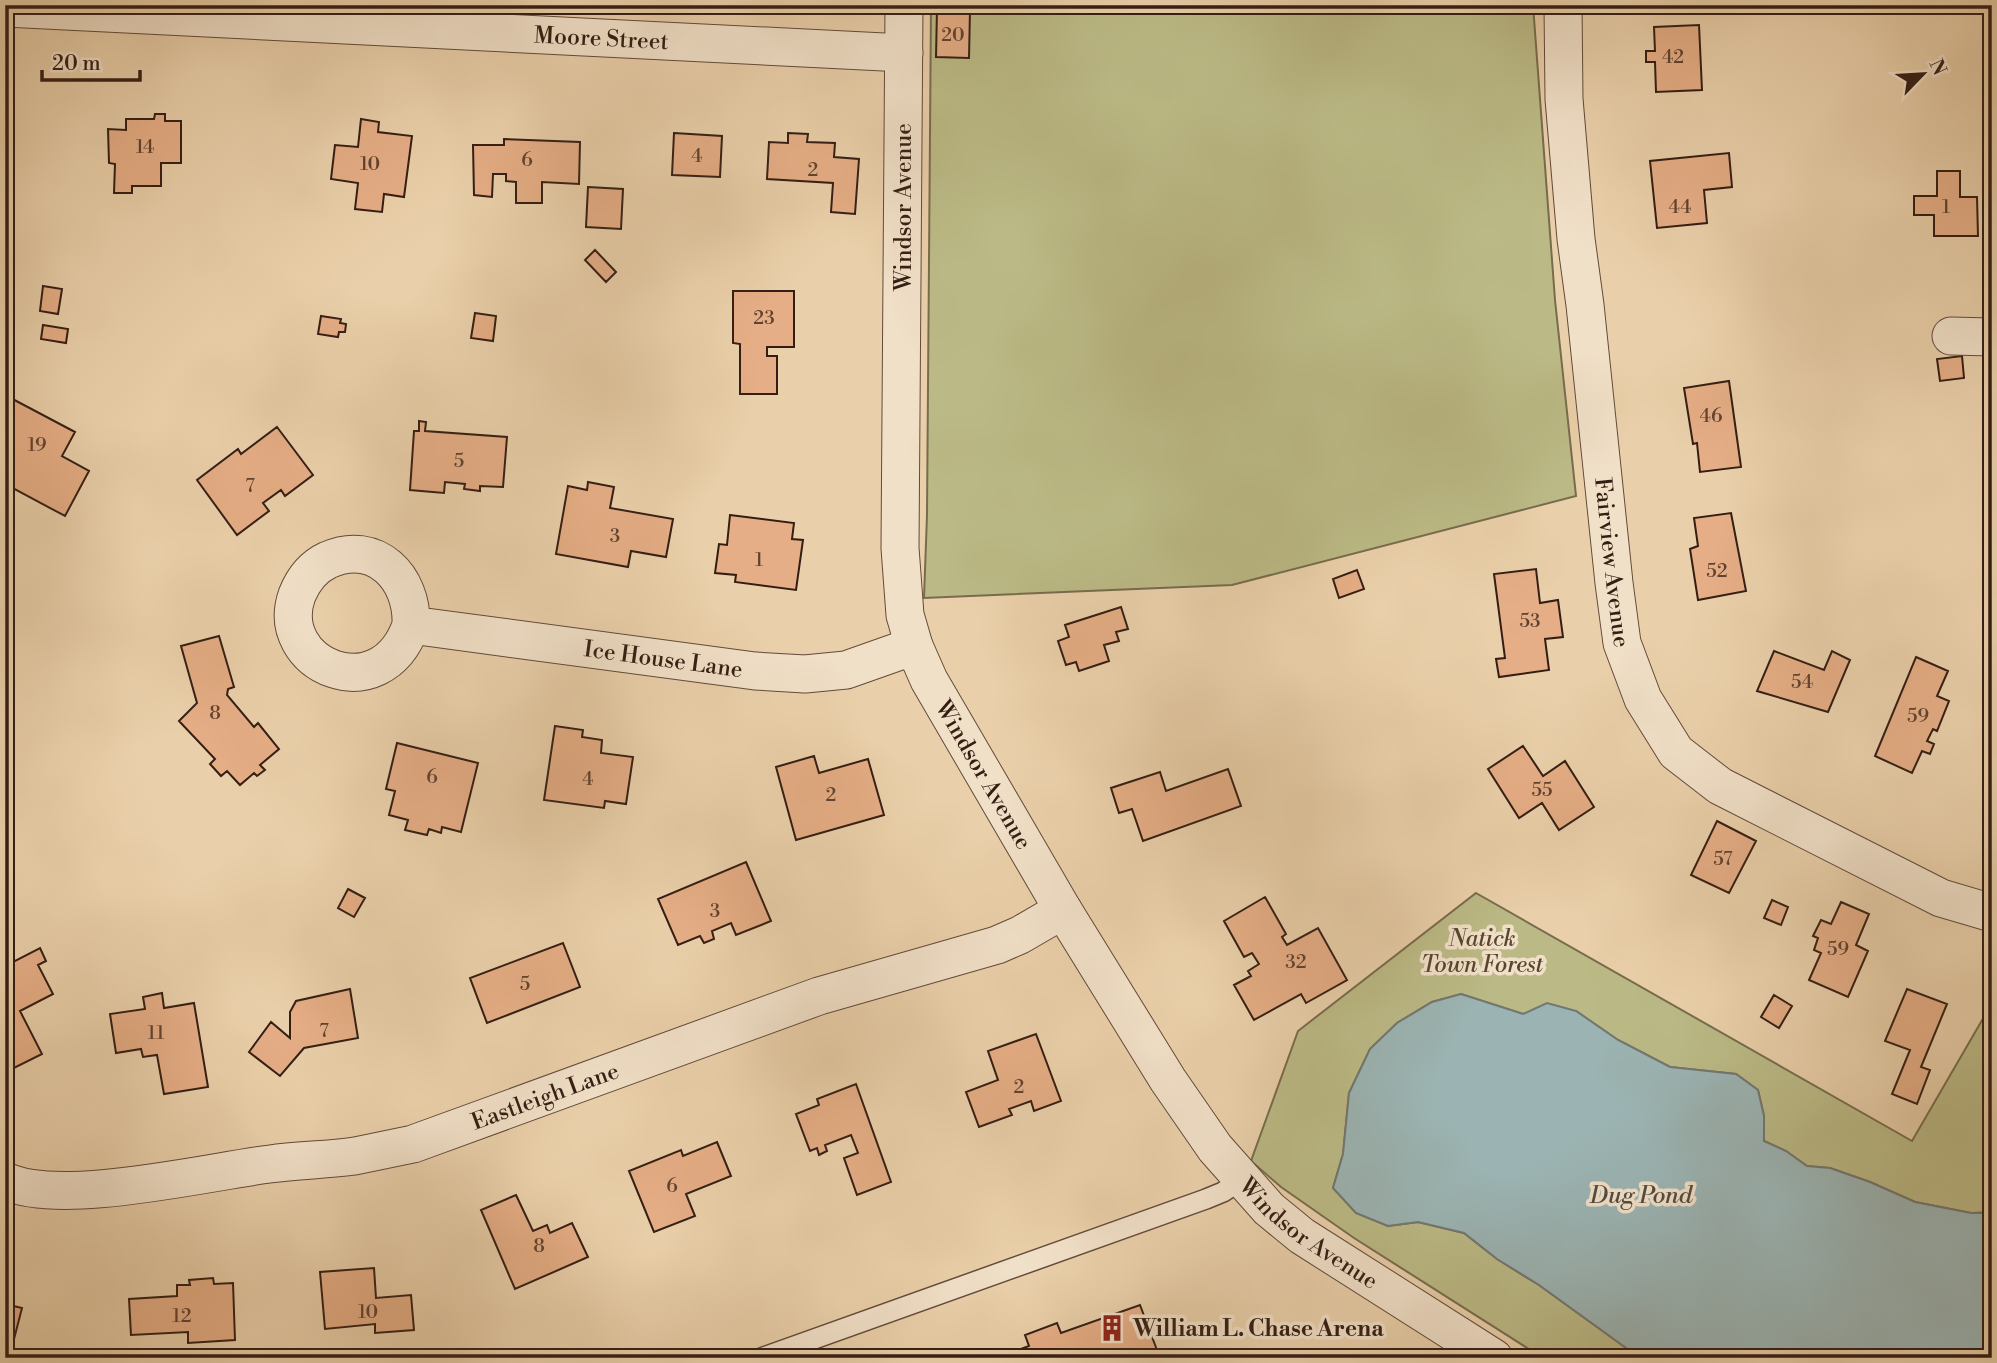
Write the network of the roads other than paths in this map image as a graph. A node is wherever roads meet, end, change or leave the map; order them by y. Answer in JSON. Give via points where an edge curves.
{"nodes":[{"id":1,"x":904,"y":5,"type":"edge"},
{"id":2,"x":1563,"y":5,"type":"edge"},
{"id":3,"x":5,"y":8,"type":"edge"},
{"id":4,"x":376,"y":16,"type":"edge"},
{"id":5,"x":904,"y":53,"type":"junction"},
{"id":6,"x":1951,"y":336,"type":"dead end"},
{"id":7,"x":1992,"y":337,"type":"edge"},
{"id":8,"x":411,"y":625,"type":"dead end"},
{"id":9,"x":914,"y":646,"type":"junction"},
{"id":10,"x":1063,"y":910,"type":"junction"},
{"id":11,"x":1992,"y":914,"type":"edge"},
{"id":12,"x":1241,"y":1180,"type":"junction"},
{"id":13,"x":5,"y":1181,"type":"edge"},
{"id":14,"x":761,"y":1358,"type":"edge"},
{"id":15,"x":1494,"y":1358,"type":"edge"}],
"edges":[{"from":1,"to":5,"type":"street","name":"Windsor Avenue"},
{"from":2,"to":11,"type":"street","name":"Fairview Avenue","via":[[1564,99],[1576,239],[1614,583],[1622,643],[1643,699],[1676,752],[1720,786],[1941,898]]},
{"from":3,"to":4,"type":"street","name":"Moore Street"},
{"from":4,"to":5,"type":"street","name":"Moore Street"},
{"from":5,"to":9,"type":"street","name":"Windsor Avenue","via":[[900,548],[905,615]]},
{"from":6,"to":7,"type":"street"},
{"from":8,"to":9,"type":"street","name":"Ice House Lane","via":[[805,674],[845,670]]},
{"from":9,"to":10,"type":"street","name":"Windsor Avenue","via":[[941,701]]},
{"from":10,"to":12,"type":"street","name":"Windsor Avenue","via":[[1168,1080]]},
{"from":10,"to":13,"type":"street","name":"Eastleigh Lane","via":[[996,944],[773,1012],[413,1144],[353,1156],[61,1192]]},
{"from":12,"to":14,"type":"lane","via":[[1206,1199]]},
{"from":12,"to":15,"type":"street","name":"Windsor Avenue","via":[[1303,1236]]}]}
